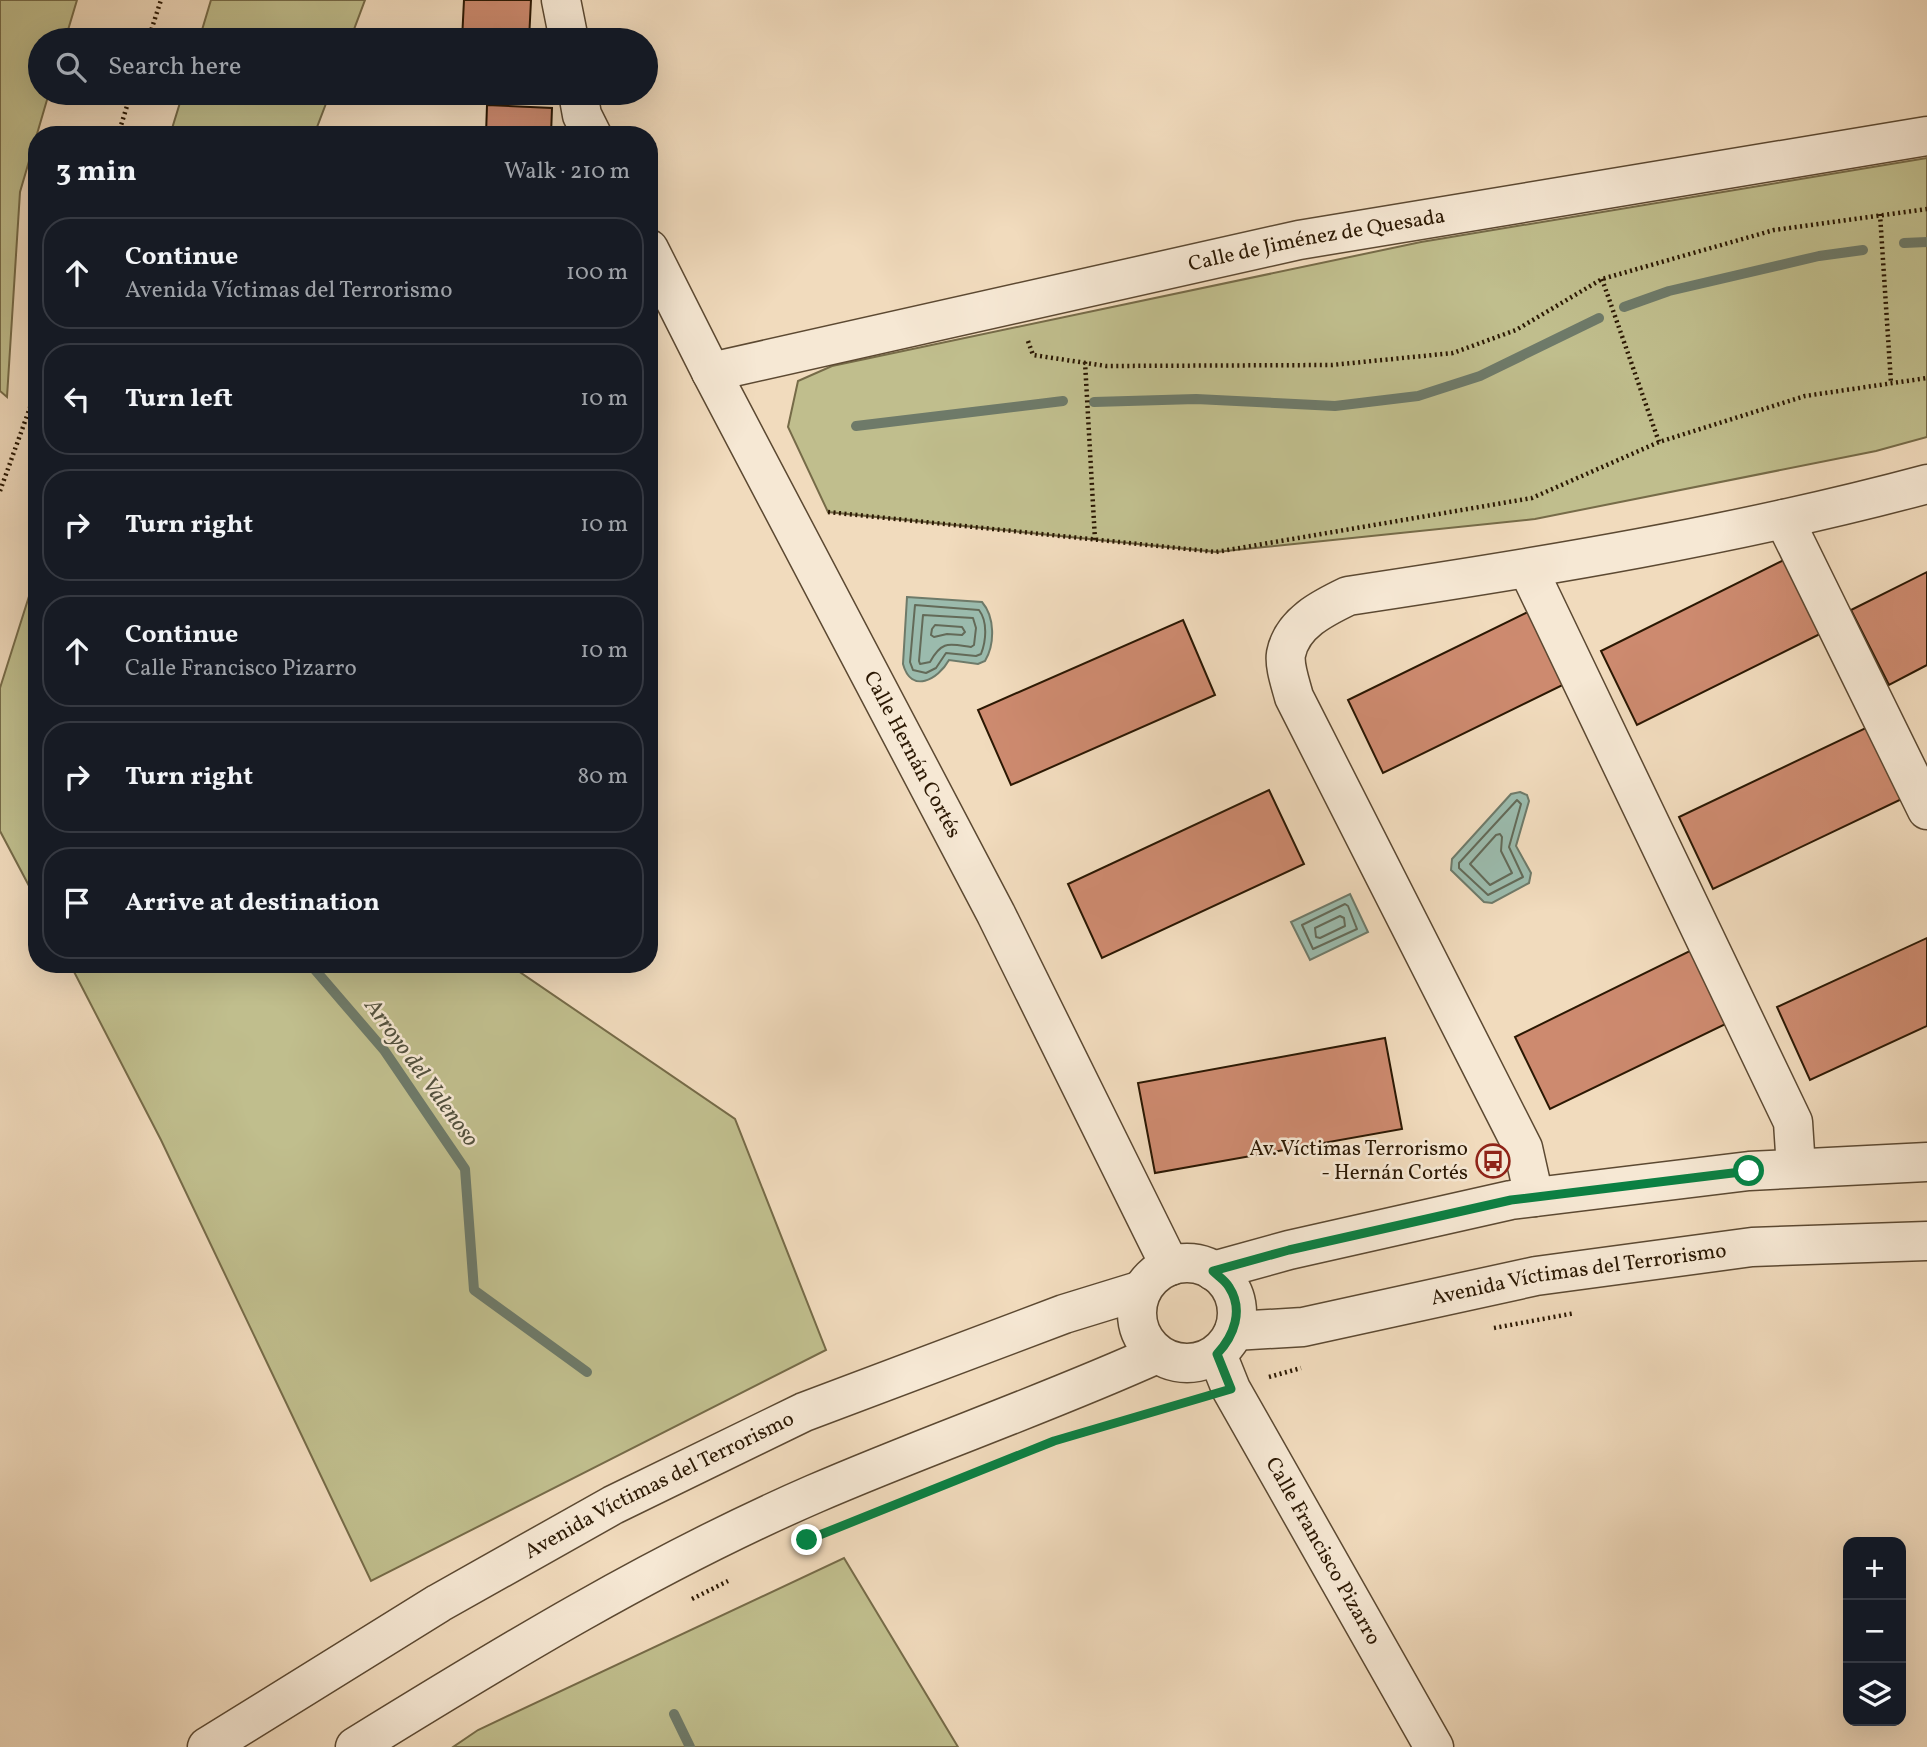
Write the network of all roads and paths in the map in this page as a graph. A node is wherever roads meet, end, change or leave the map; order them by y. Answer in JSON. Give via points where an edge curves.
{"nodes":[{"id":1,"x":161,"y":0,"type":"edge"},
{"id":2,"x":561,"y":0,"type":"edge"},
{"id":3,"x":152,"y":28,"type":"edge"},
{"id":4,"x":567,"y":28,"type":"edge"},
{"id":5,"x":127,"y":105,"type":"edge"},
{"id":6,"x":580,"y":105,"type":"edge"},
{"id":7,"x":121,"y":126,"type":"edge"},
{"id":8,"x":588,"y":126,"type":"edge"},
{"id":9,"x":1927,"y":136,"type":"edge"},
{"id":10,"x":1927,"y":209,"type":"edge"},
{"id":11,"x":1880,"y":214,"type":"junction"},
{"id":12,"x":658,"y":267,"type":"edge"},
{"id":13,"x":1602,"y":279,"type":"junction"},
{"id":14,"x":1026,"y":335,"type":"dead end"},
{"id":15,"x":1086,"y":362,"type":"junction"},
{"id":16,"x":711,"y":372,"type":"junction"},
{"id":17,"x":1927,"y":378,"type":"edge"},
{"id":18,"x":1891,"y":383,"type":"junction"},
{"id":19,"x":28,"y":413,"type":"edge"},
{"id":20,"x":1658,"y":442,"type":"junction"},
{"id":21,"x":1927,"y":484,"type":"edge"},
{"id":22,"x":0,"y":491,"type":"edge"},
{"id":23,"x":828,"y":512,"type":"dead end"},
{"id":24,"x":1784,"y":519,"type":"junction"},
{"id":25,"x":1095,"y":540,"type":"junction"},
{"id":26,"x":1528,"y":569,"type":"junction"},
{"id":27,"x":1927,"y":810,"type":"edge"},
{"id":28,"x":1927,"y":1162,"type":"edge"},
{"id":29,"x":1796,"y":1168,"type":"junction"},
{"id":30,"x":1534,"y":1197,"type":"junction"},
{"id":31,"x":1927,"y":1241,"type":"edge"},
{"id":32,"x":1213,"y":1271,"type":"junction"},
{"id":33,"x":1156,"y":1278,"type":"junction"},
{"id":34,"x":1581,"y":1311,"type":"dead end"},
{"id":35,"x":1488,"y":1329,"type":"dead end"},
{"id":36,"x":1226,"y":1342,"type":"junction"},
{"id":37,"x":1157,"y":1354,"type":"junction"},
{"id":38,"x":1305,"y":1367,"type":"dead end"},
{"id":39,"x":1231,"y":1389,"type":"junction"},
{"id":40,"x":1066,"y":1437,"type":"dead end"},
{"id":41,"x":736,"y":1576,"type":"dead end"},
{"id":42,"x":689,"y":1600,"type":"dead end"},
{"id":43,"x":207,"y":1747,"type":"edge"},
{"id":44,"x":355,"y":1747,"type":"edge"},
{"id":45,"x":1434,"y":1747,"type":"edge"}],
"edges":[{"from":1,"to":3,"type":"path"},
{"from":2,"to":4,"type":"street"},
{"from":5,"to":7,"type":"path"},
{"from":6,"to":8,"type":"street"},
{"from":9,"to":16,"type":"street","name":"Calle de Jiménez de Quesada","via":[[1299,240]]},
{"from":10,"to":11,"type":"path"},
{"from":11,"to":13,"type":"path","via":[[1774,230]]},
{"from":11,"to":18,"type":"path"},
{"from":12,"to":16,"type":"street","name":"Calle Hernán Cortés"},
{"from":13,"to":15,"type":"path","via":[[1516,330],[1453,353],[1332,365],[1106,366]]},
{"from":13,"to":20,"type":"path"},
{"from":14,"to":15,"type":"path","via":[[1033,355]]},
{"from":15,"to":25,"type":"path"},
{"from":16,"to":33,"type":"street","name":"Calle Hernán Cortés","via":[[996,914]]},
{"from":17,"to":18,"type":"path"},
{"from":18,"to":20,"type":"path","via":[[1805,396]]},
{"from":19,"to":22,"type":"path"},
{"from":20,"to":25,"type":"path","via":[[1532,498],[1216,552]]},
{"from":21,"to":24,"type":"street"},
{"from":23,"to":25,"type":"path"},
{"from":24,"to":26,"type":"street"},
{"from":24,"to":27,"type":"street"},
{"from":26,"to":29,"type":"street","via":[[1793,1122]]},
{"from":26,"to":30,"type":"street","via":[[1348,596],[1317,611],[1297,631],[1285,655],[1294,697],[1522,1148]]},
{"from":28,"to":29,"type":"street"},
{"from":29,"to":30,"type":"street"},
{"from":30,"to":32,"type":"street"},
{"from":31,"to":36,"type":"street","name":"Avenida Víctimas del Terrorismo","via":[[1752,1247],[1536,1276]]},
{"from":32,"to":33,"type":"street","via":[[1185,1263]]},
{"from":32,"to":36,"type":"street","via":[[1230,1287],[1236,1308]]},
{"from":33,"to":37,"type":"street","via":[[1136,1313],[1142,1336]]},
{"from":33,"to":43,"type":"street","name":"Avenida Víctimas del Terrorismo","via":[[804,1412],[637,1493],[439,1603]]},
{"from":34,"to":35,"type":"path"},
{"from":36,"to":37,"type":"street","via":[[1198,1363],[1177,1363]]},
{"from":36,"to":39,"type":"street","name":"Calle Francisco Pizarro"},
{"from":37,"to":44,"type":"street","via":[[1086,1387],[813,1494],[630,1583]]},
{"from":38,"to":39,"type":"path"},
{"from":39,"to":40,"type":"path"},
{"from":39,"to":45,"type":"street","name":"Calle Francisco Pizarro"},
{"from":41,"to":42,"type":"path"}]}
